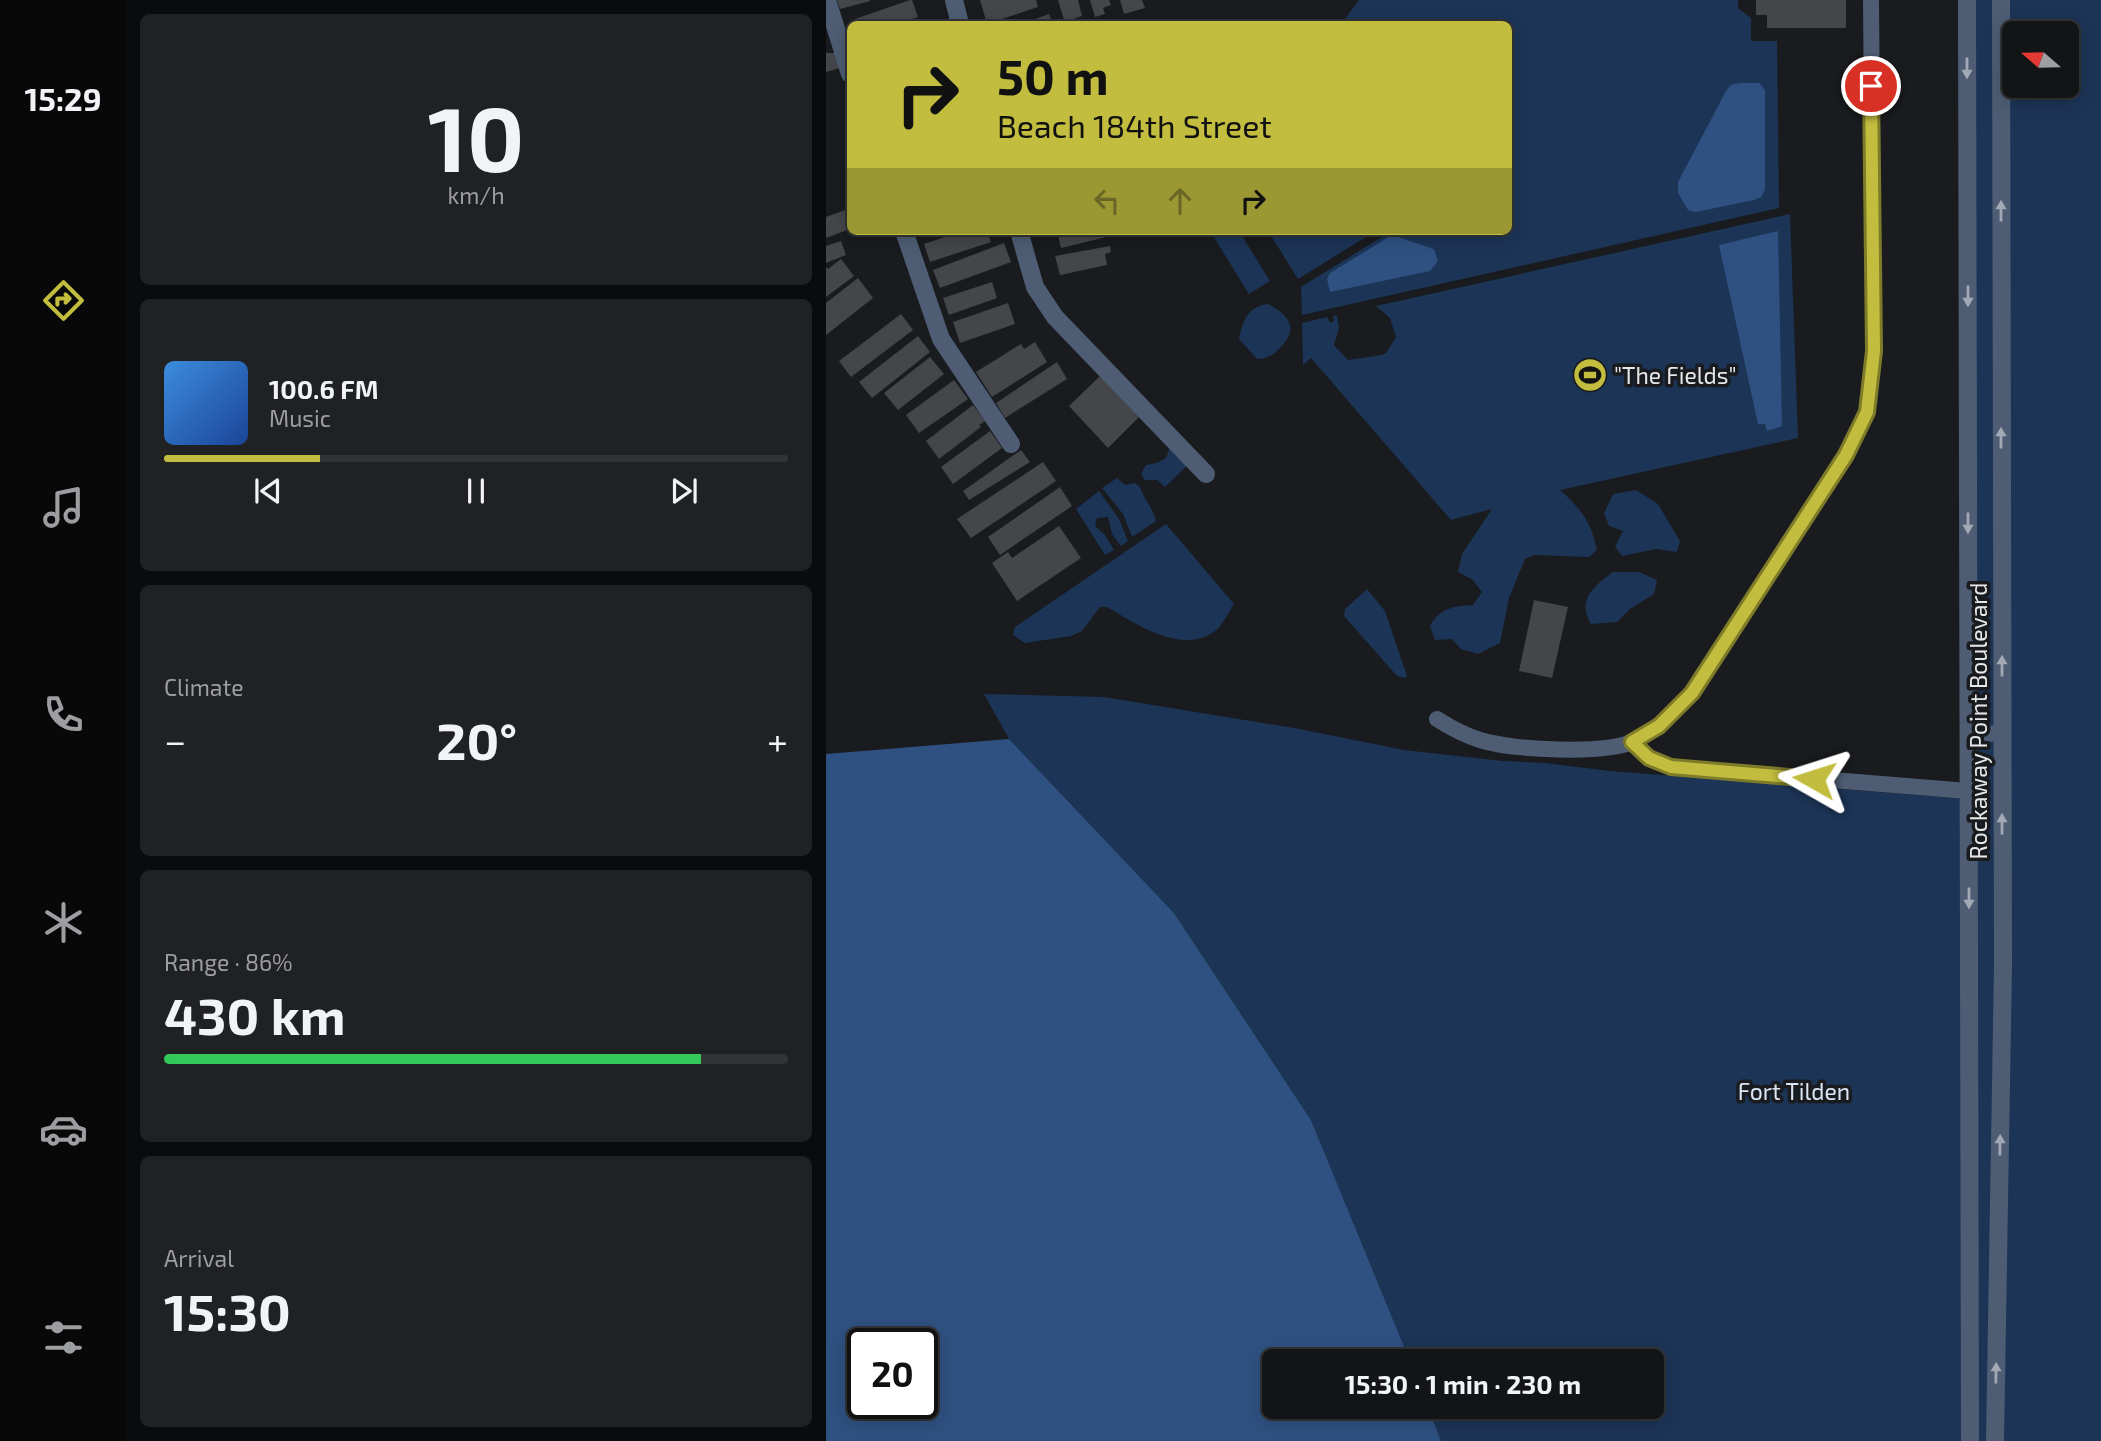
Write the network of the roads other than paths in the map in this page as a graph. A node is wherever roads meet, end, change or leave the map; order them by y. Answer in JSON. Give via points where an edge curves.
{"nodes":[{"id":1,"x":827,"y":0,"type":"edge"},
{"id":2,"x":954,"y":0,"type":"edge"},
{"id":3,"x":1871,"y":0,"type":"edge"},
{"id":4,"x":1967,"y":0,"type":"edge"},
{"id":5,"x":2001,"y":0,"type":"edge"},
{"id":6,"x":959,"y":21,"type":"edge"},
{"id":7,"x":847,"y":64,"type":"edge"},
{"id":8,"x":905,"y":235,"type":"edge"},
{"id":9,"x":1020,"y":235,"type":"edge"},
{"id":10,"x":1012,"y":444,"type":"dead end"},
{"id":11,"x":1206,"y":474,"type":"dead end"},
{"id":12,"x":1437,"y":719,"type":"dead end"},
{"id":13,"x":1969,"y":733,"type":"junction"},
{"id":14,"x":2002,"y":734,"type":"junction"},
{"id":15,"x":1632,"y":742,"type":"junction"},
{"id":16,"x":1968,"y":791,"type":"junction"},
{"id":17,"x":1970,"y":1441,"type":"edge"},
{"id":18,"x":1995,"y":1441,"type":"edge"}],
"edges":[{"from":1,"to":7,"type":"street"},
{"from":2,"to":6,"type":"street"},
{"from":3,"to":15,"type":"lane","via":[[1874,351],[1867,412],[1846,455],[1692,693],[1659,726]]},
{"from":4,"to":13,"type":"street","name":"Rockaway Point Boulevard","one_way":true},
{"from":14,"to":5,"type":"street","name":"Rockaway Point Boulevard","one_way":true},
{"from":8,"to":10,"type":"street","via":[[941,340]]},
{"from":9,"to":11,"type":"street","via":[[1035,287],[1055,317]]},
{"from":12,"to":15,"type":"lane","via":[[1483,741],[1538,748],[1605,748]]},
{"from":13,"to":14,"type":"lane"},
{"from":13,"to":16,"type":"street","name":"Rockaway Point Boulevard"},
{"from":18,"to":14,"type":"street","name":"Rockaway Point Boulevard","one_way":true},
{"from":15,"to":16,"type":"lane","via":[[1649,758],[1671,767]]},
{"from":16,"to":17,"type":"street","name":"Rockaway Point Boulevard","one_way":true}]}
